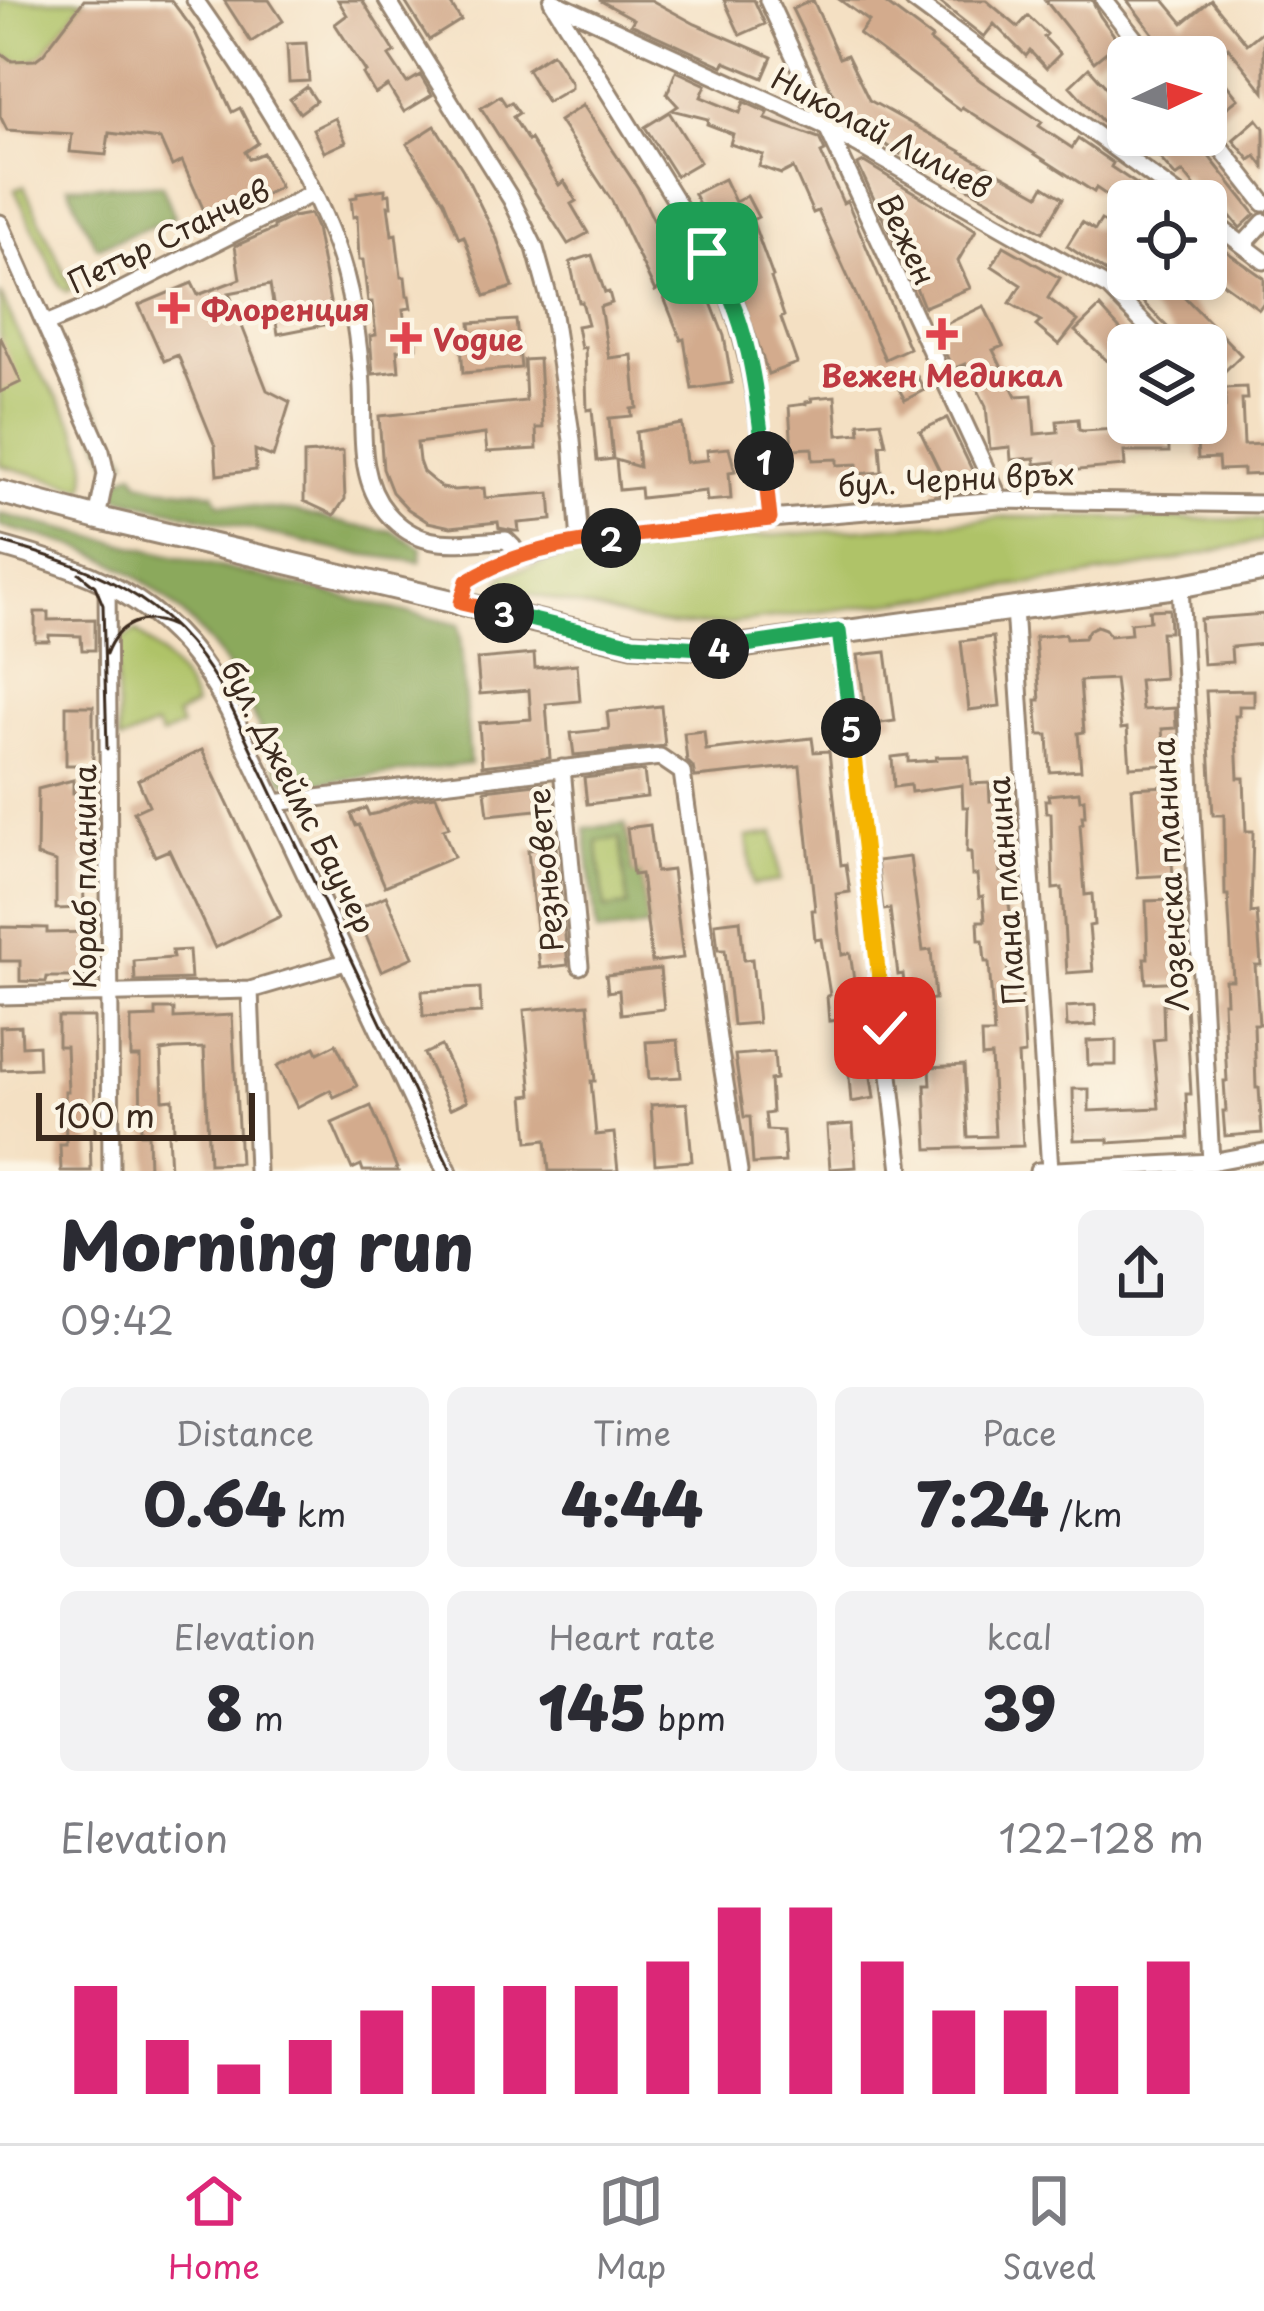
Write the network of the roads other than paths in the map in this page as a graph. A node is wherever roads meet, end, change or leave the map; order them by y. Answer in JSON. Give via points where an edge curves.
{"nodes":[{"id":1,"x":195,"y":0,"type":"edge"},
{"id":2,"x":387,"y":0,"type":"edge"},
{"id":3,"x":768,"y":0,"type":"edge"},
{"id":4,"x":913,"y":0,"type":"edge"},
{"id":5,"x":1104,"y":0,"type":"edge"},
{"id":6,"x":552,"y":1,"type":"edge"},
{"id":7,"x":1132,"y":36,"type":"edge"},
{"id":8,"x":825,"y":126,"type":"junction"},
{"id":9,"x":1227,"y":156,"type":"edge"},
{"id":10,"x":1154,"y":180,"type":"edge"},
{"id":11,"x":314,"y":194,"type":"junction"},
{"id":12,"x":1264,"y":203,"type":"edge"},
{"id":13,"x":1264,"y":222,"type":"edge"},
{"id":14,"x":0,"y":223,"type":"edge"},
{"id":15,"x":1227,"y":233,"type":"edge"},
{"id":16,"x":1243,"y":245,"type":"junction"},
{"id":17,"x":1264,"y":262,"type":"edge"},
{"id":18,"x":1107,"y":287,"type":"edge"},
{"id":19,"x":1121,"y":300,"type":"edge"},
{"id":20,"x":46,"y":324,"type":"junction"},
{"id":21,"x":1144,"y":324,"type":"edge"},
{"id":22,"x":0,"y":492,"type":"edge"},
{"id":23,"x":1000,"y":500,"type":"junction"},
{"id":24,"x":1264,"y":504,"type":"edge"},
{"id":25,"x":97,"y":518,"type":"junction"},
{"id":26,"x":770,"y":519,"type":"junction"},
{"id":27,"x":580,"y":542,"type":"junction"},
{"id":28,"x":0,"y":546,"type":"edge"},
{"id":29,"x":509,"y":560,"type":"junction"},
{"id":30,"x":1264,"y":570,"type":"edge"},
{"id":31,"x":107,"y":582,"type":"junction"},
{"id":32,"x":1180,"y":586,"type":"junction"},
{"id":33,"x":461,"y":603,"type":"junction"},
{"id":34,"x":1014,"y":608,"type":"junction"},
{"id":35,"x":839,"y":631,"type":"junction"},
{"id":36,"x":562,"y":768,"type":"junction"},
{"id":37,"x":274,"y":803,"type":"junction"},
{"id":38,"x":349,"y":961,"type":"junction"},
{"id":39,"x":580,"y":966,"type":"dead end"},
{"id":40,"x":250,"y":991,"type":"junction"},
{"id":41,"x":110,"y":995,"type":"junction"},
{"id":42,"x":0,"y":996,"type":"edge"},
{"id":43,"x":1264,"y":1153,"type":"edge"},
{"id":44,"x":1211,"y":1162,"type":"junction"},
{"id":45,"x":1050,"y":1170,"type":"edge"},
{"id":46,"x":111,"y":1171,"type":"edge"},
{"id":47,"x":257,"y":1171,"type":"edge"},
{"id":48,"x":447,"y":1171,"type":"edge"},
{"id":49,"x":739,"y":1171,"type":"edge"},
{"id":50,"x":901,"y":1171,"type":"edge"},
{"id":51,"x":1038,"y":1171,"type":"edge"}],
"edges":[{"from":1,"to":11,"type":"street"},
{"from":2,"to":27,"type":"street","via":[[535,248],[572,440]]},
{"from":3,"to":8,"type":"street","name":"Вежен"},
{"from":4,"to":10,"type":"street"},
{"from":5,"to":7,"type":"street"},
{"from":6,"to":8,"type":"street","name":"Николай Лилиев"},
{"from":6,"to":26,"type":"street","via":[[736,310],[757,397]]},
{"from":8,"to":18,"type":"street","name":"Николай Лилиев"},
{"from":8,"to":23,"type":"street","name":"Вежен"},
{"from":9,"to":12,"type":"street"},
{"from":11,"to":20,"type":"street","name":"Петър Станчев"},
{"from":11,"to":29,"type":"street","via":[[352,304],[367,479],[410,533],[441,544],[506,540],[514,551]]},
{"from":13,"to":16,"type":"street"},
{"from":14,"to":20,"type":"street"},
{"from":15,"to":16,"type":"street"},
{"from":16,"to":17,"type":"street"},
{"from":19,"to":21,"type":"street","name":"Николай Лилиев"},
{"from":20,"to":25,"type":"street","via":[[105,464]]},
{"from":22,"to":25,"type":"main road"},
{"from":23,"to":24,"type":"street","name":"бул. Черни връх"},
{"from":23,"to":26,"type":"street","name":"бул. Черни връх"},
{"from":25,"to":33,"type":"main road"},
{"from":26,"to":27,"type":"street","name":"бул. Черни връх"},
{"from":27,"to":29,"type":"street","name":"бул. Черни връх"},
{"from":28,"to":31,"type":"street","name":"бул. Джеймс Баучер"},
{"from":29,"to":33,"type":"street","name":"бул. Черни връх","via":[[467,581]]},
{"from":30,"to":32,"type":"main road"},
{"from":31,"to":37,"type":"street","name":"бул. Джеймс Баучер","via":[[197,657]]},
{"from":31,"to":41,"type":"street","name":"Кораб планина"},
{"from":32,"to":34,"type":"main road"},
{"from":32,"to":44,"type":"street","name":"Лозенска планина"},
{"from":33,"to":35,"type":"main road","via":[[678,648],[719,650]]},
{"from":34,"to":35,"type":"main road"},
{"from":34,"to":45,"type":"street","name":"Плана планина"},
{"from":35,"to":50,"type":"street"},
{"from":36,"to":37,"type":"street"},
{"from":36,"to":39,"type":"street","name":"Резньовете"},
{"from":36,"to":49,"type":"street","via":[[660,757],[682,772]]},
{"from":37,"to":38,"type":"street","name":"бул. Джеймс Баучер"},
{"from":38,"to":40,"type":"street"},
{"from":38,"to":48,"type":"street","name":"бул. Джеймс Баучер"},
{"from":40,"to":41,"type":"street"},
{"from":40,"to":47,"type":"street"},
{"from":41,"to":42,"type":"street"},
{"from":41,"to":46,"type":"street","name":"Кораб планина"},
{"from":43,"to":44,"type":"street"},
{"from":44,"to":45,"type":"street"},
{"from":45,"to":51,"type":"street"}]}
